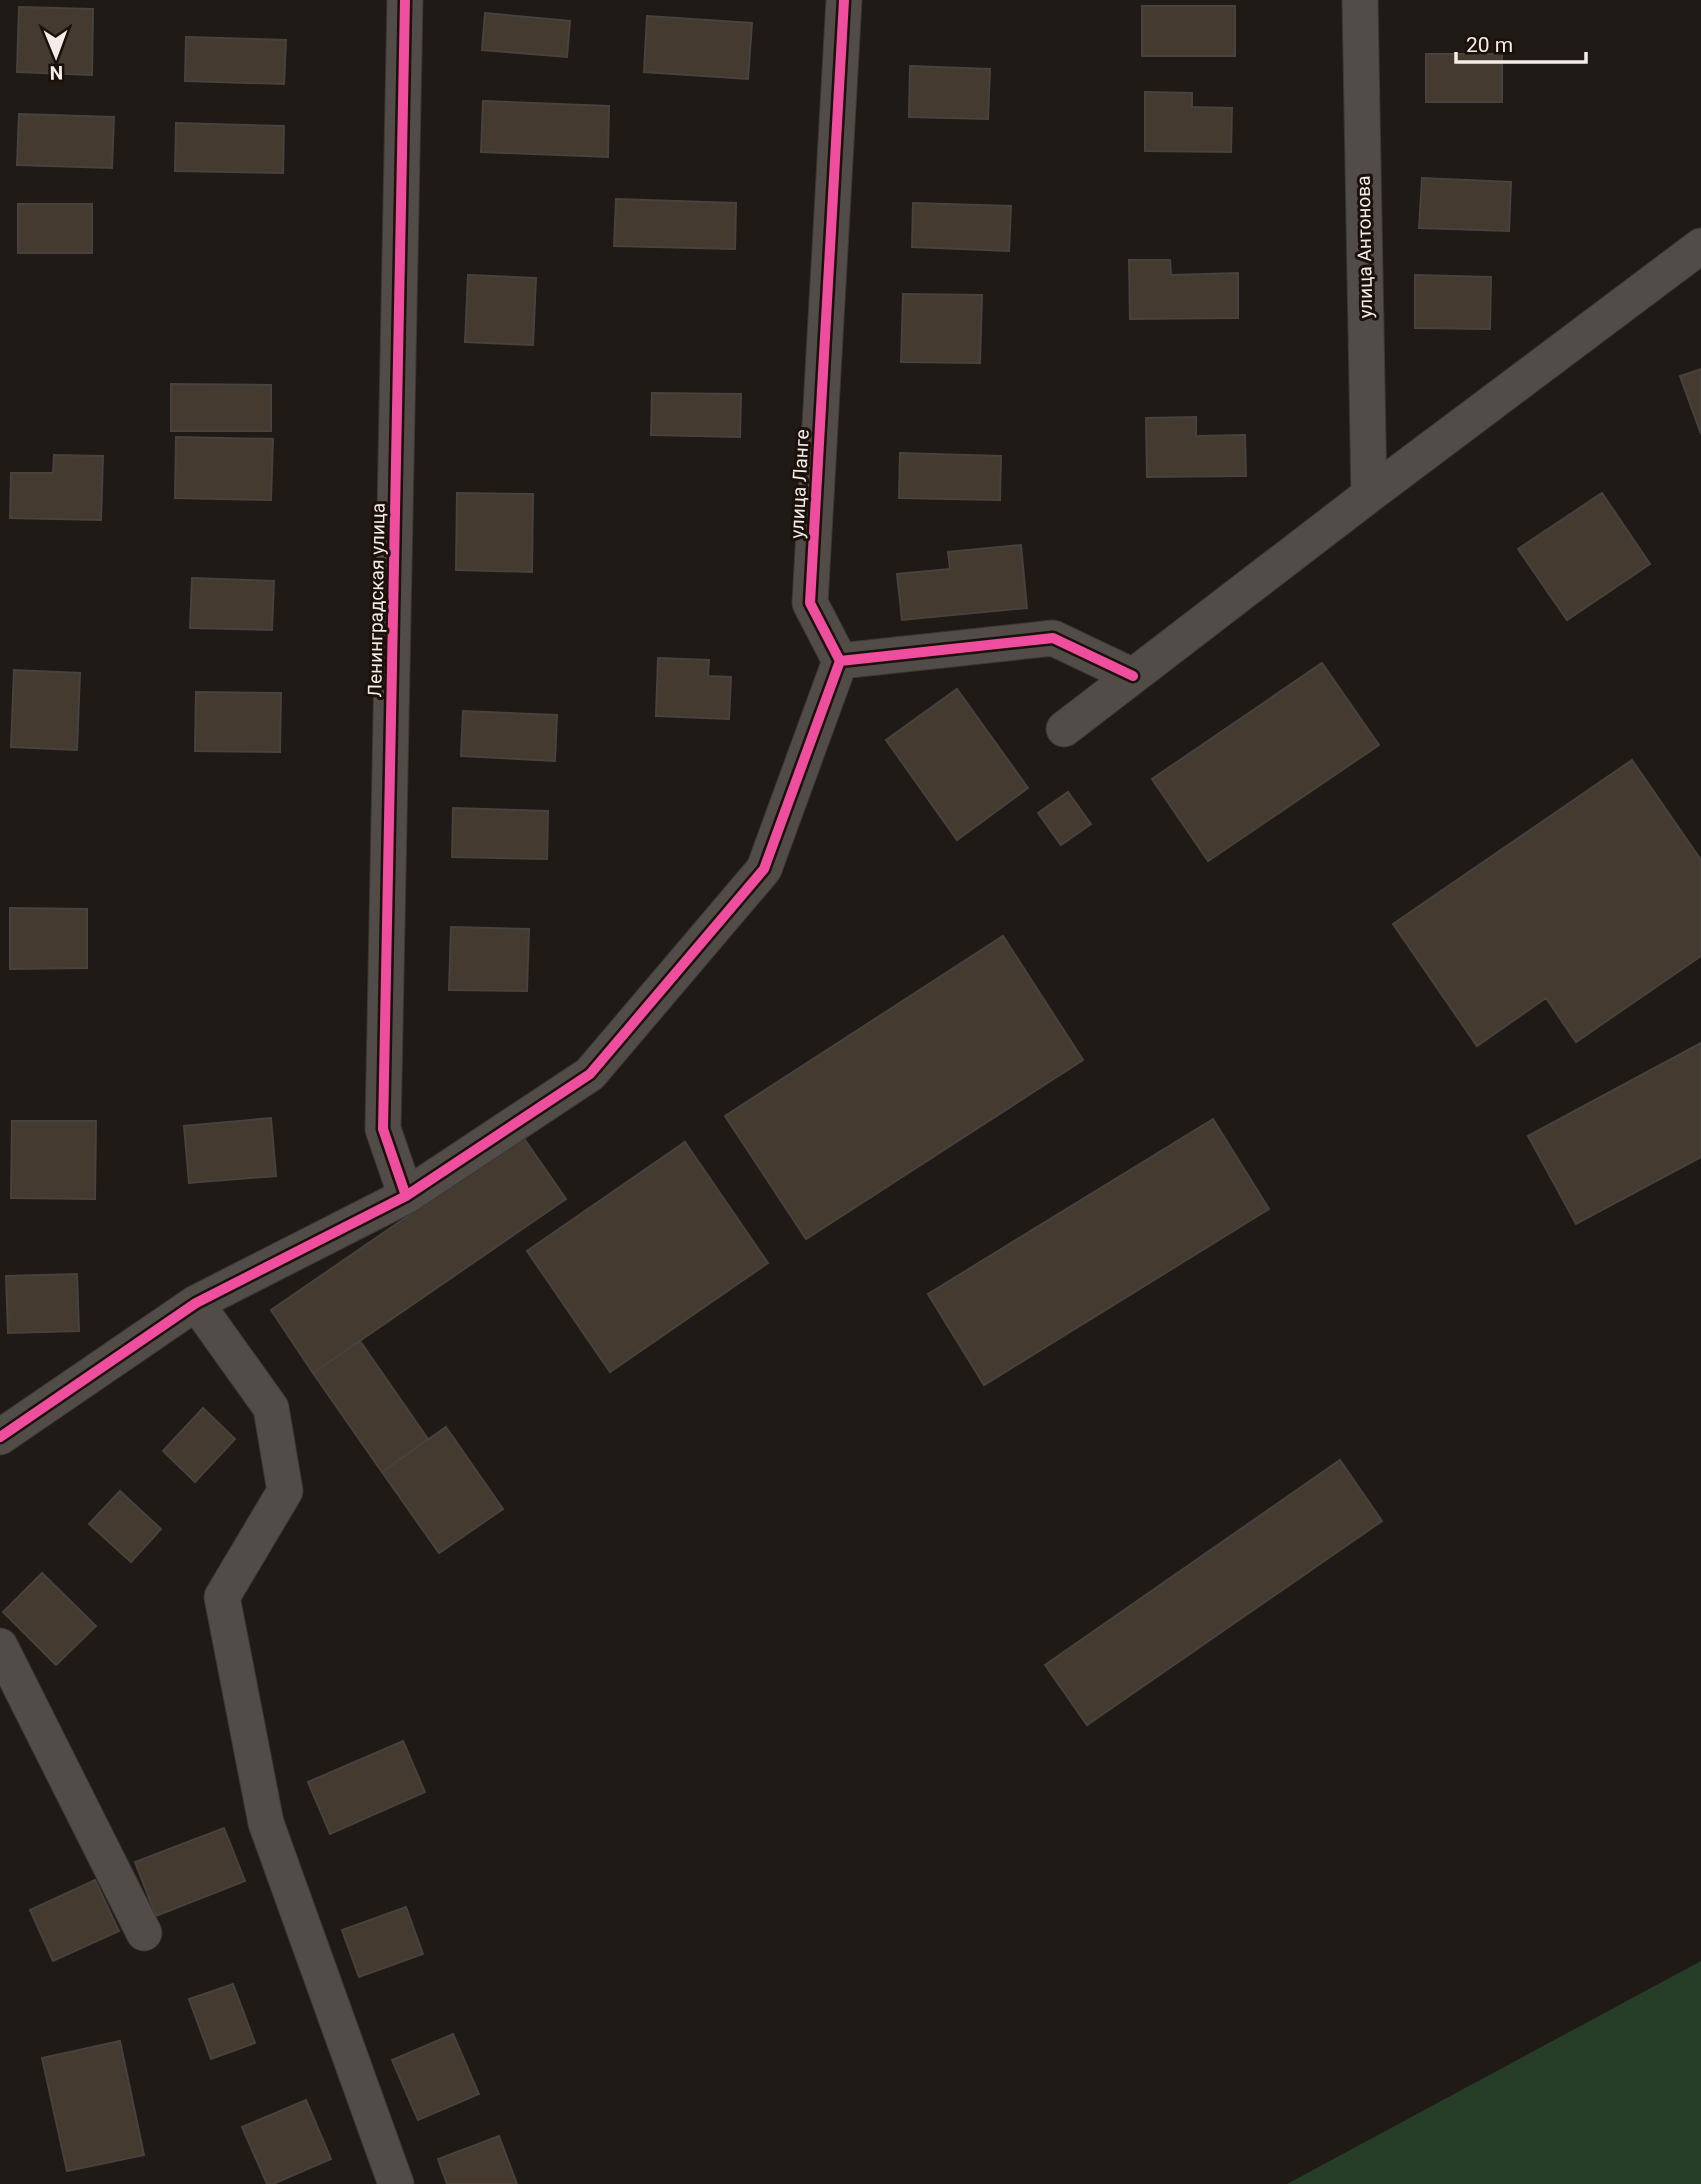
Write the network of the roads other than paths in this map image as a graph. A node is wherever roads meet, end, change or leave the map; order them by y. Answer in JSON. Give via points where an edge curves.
{"nodes":[{"id":1,"x":405,"y":0,"type":"edge"},
{"id":2,"x":844,"y":0,"type":"edge"},
{"id":3,"x":1360,"y":0,"type":"edge"},
{"id":4,"x":1701,"y":246,"type":"edge"},
{"id":5,"x":1369,"y":495,"type":"junction"},
{"id":6,"x":840,"y":661,"type":"junction"},
{"id":7,"x":1133,"y":676,"type":"junction"},
{"id":8,"x":1064,"y":729,"type":"dead end"},
{"id":9,"x":406,"y":1196,"type":"junction"},
{"id":10,"x":196,"y":1303,"type":"junction"},
{"id":11,"x":0,"y":1437,"type":"edge"},
{"id":12,"x":0,"y":1646,"type":"edge"},
{"id":13,"x":144,"y":1933,"type":"dead end"},
{"id":14,"x":396,"y":2184,"type":"edge"}],
"edges":[{"from":1,"to":9,"type":"street","name":"Ленинградская улица","via":[[383,1129]]},
{"from":2,"to":6,"type":"street","name":"улица Ланге","via":[[810,603]]},
{"from":3,"to":5,"type":"street","name":"улица Антонова"},
{"from":4,"to":5,"type":"street"},
{"from":5,"to":7,"type":"street"},
{"from":6,"to":7,"type":"street","via":[[1053,638]]},
{"from":6,"to":9,"type":"street","via":[[764,869],[590,1074]]},
{"from":7,"to":8,"type":"street"},
{"from":9,"to":10,"type":"street"},
{"from":10,"to":11,"type":"street"},
{"from":10,"to":14,"type":"street","via":[[271,1408],[285,1491],[222,1597],[266,1823]]},
{"from":12,"to":13,"type":"street"}]}
